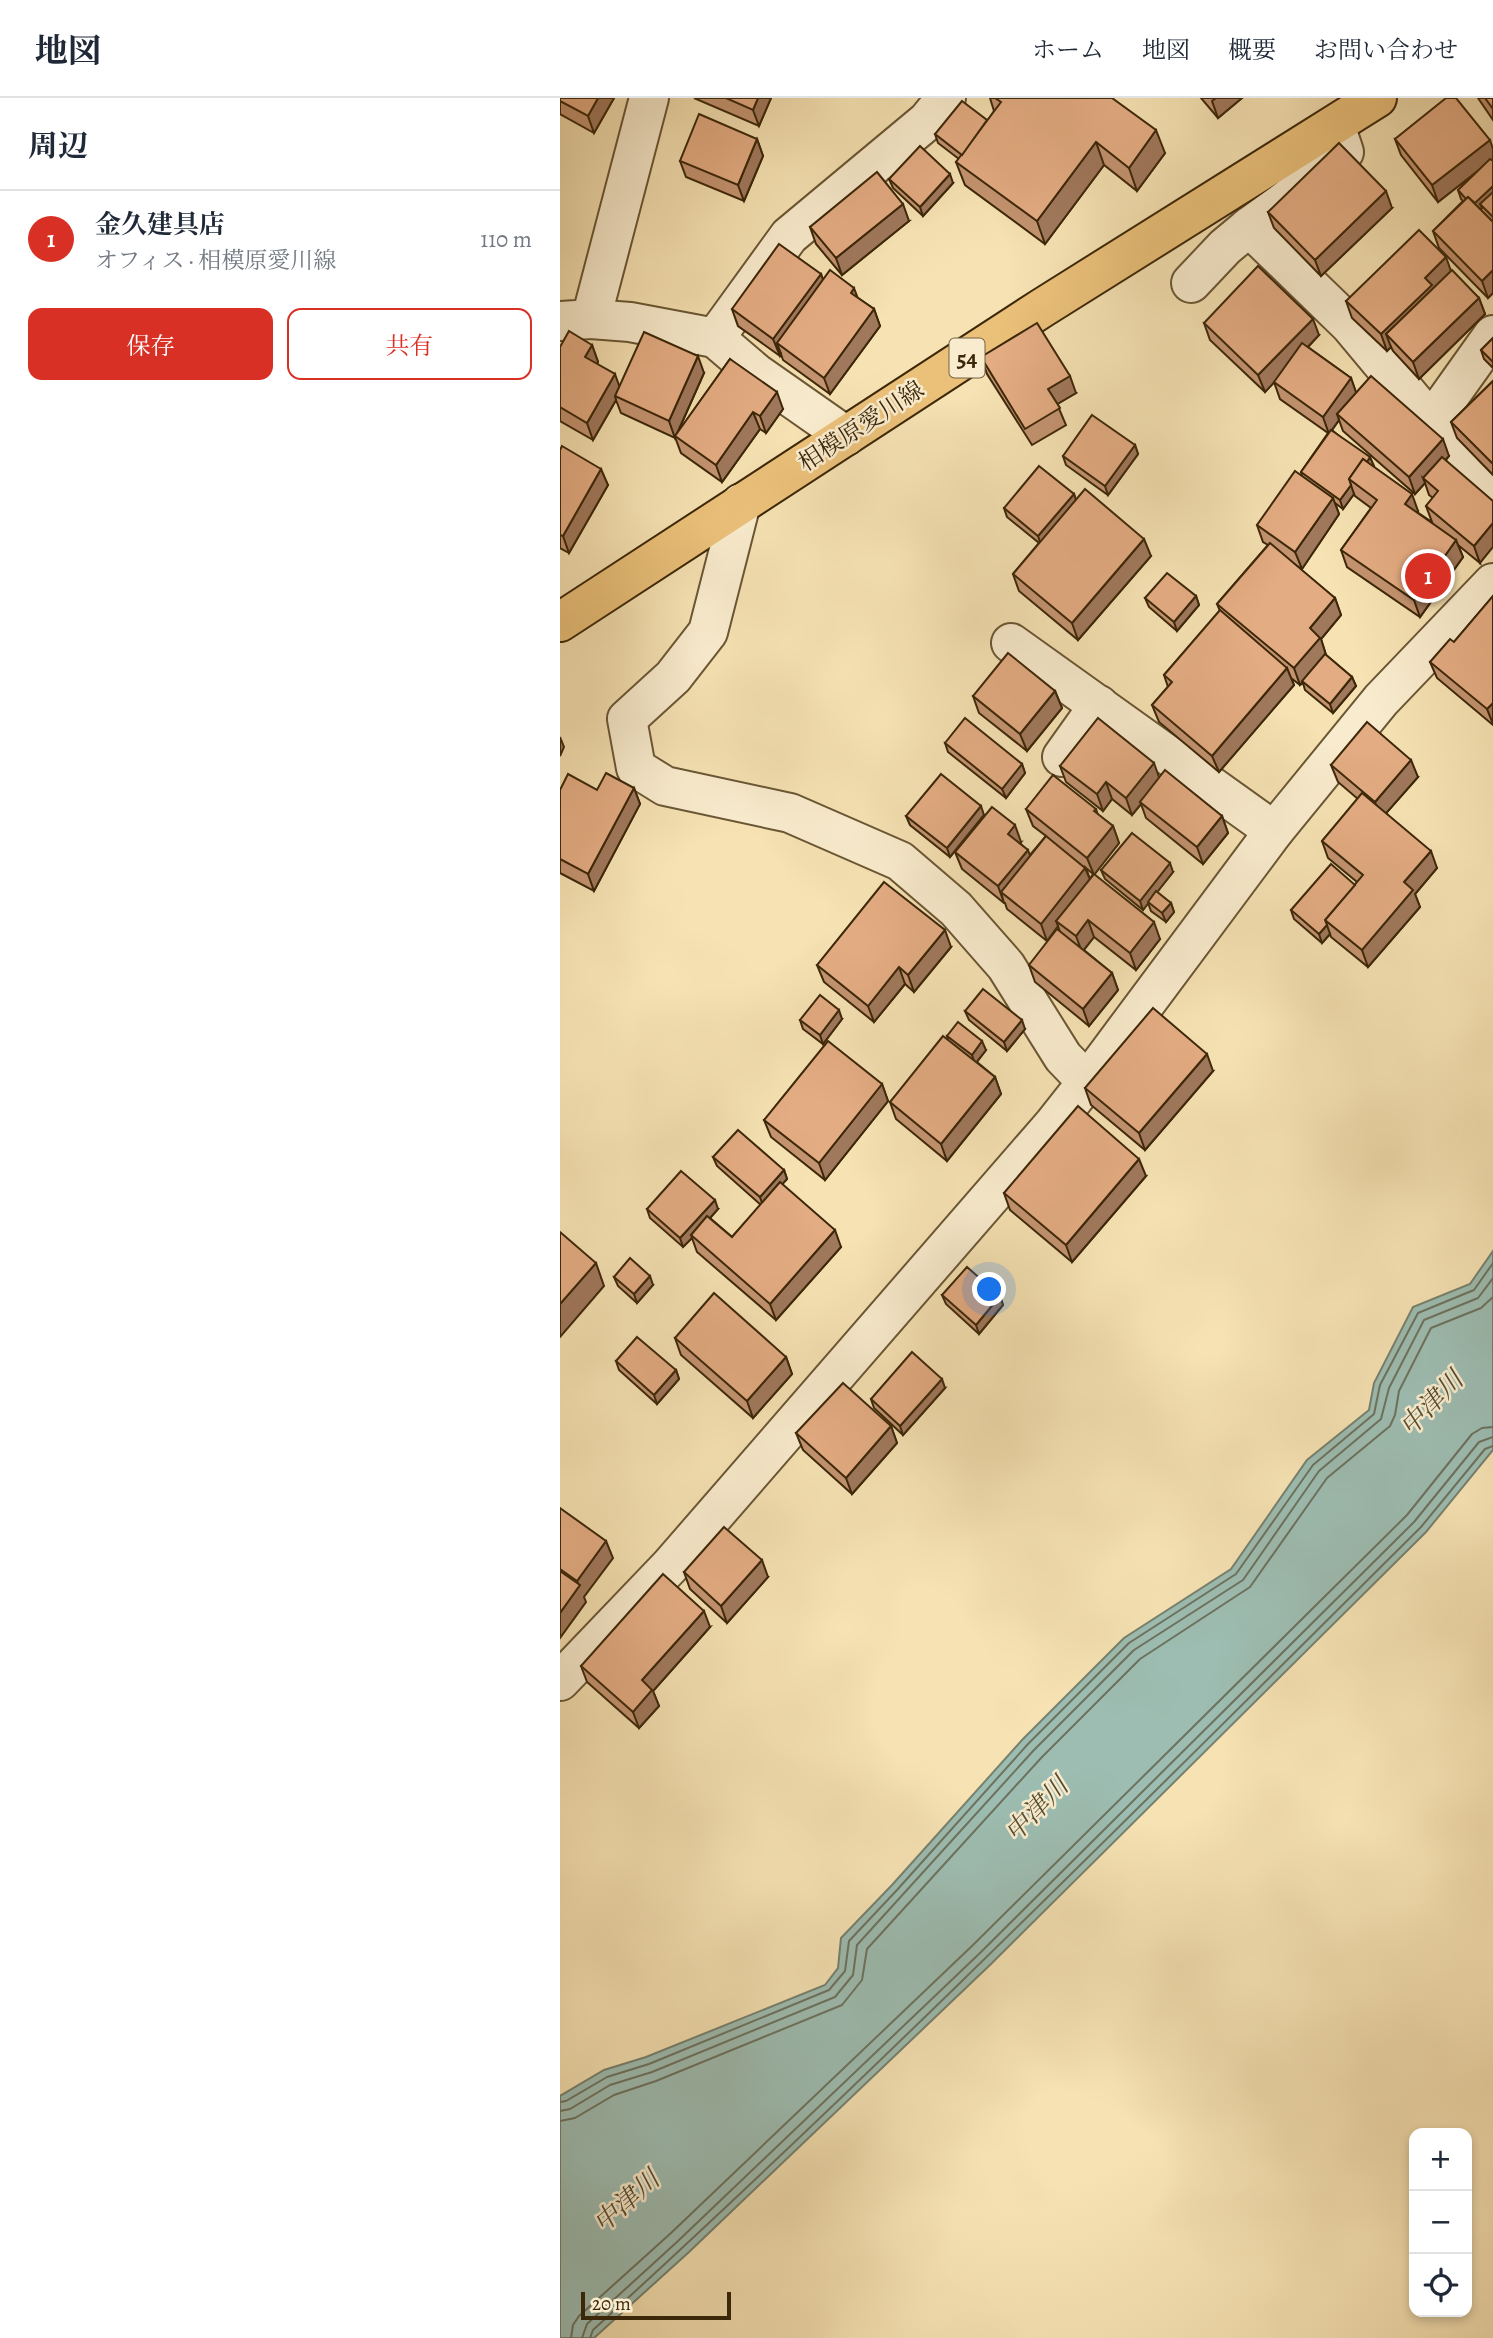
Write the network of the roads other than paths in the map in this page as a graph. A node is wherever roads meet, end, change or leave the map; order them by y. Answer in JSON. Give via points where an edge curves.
{"nodes":[{"id":1,"x":649,"y":98,"type":"edge"},
{"id":2,"x":946,"y":98,"type":"edge"},
{"id":3,"x":1377,"y":98,"type":"edge"},
{"id":4,"x":1335,"y":125,"type":"junction"},
{"id":5,"x":1249,"y":227,"type":"junction"},
{"id":6,"x":1191,"y":283,"type":"dead end"},
{"id":7,"x":575,"y":320,"type":"edge"},
{"id":8,"x":1493,"y":335,"type":"edge"},
{"id":9,"x":715,"y":338,"type":"junction"},
{"id":10,"x":1432,"y":422,"type":"junction"},
{"id":11,"x":846,"y":436,"type":"junction"},
{"id":12,"x":1493,"y":482,"type":"edge"},
{"id":13,"x":741,"y":503,"type":"junction"},
{"id":14,"x":1493,"y":583,"type":"edge"},
{"id":15,"x":560,"y":622,"type":"edge"},
{"id":16,"x":1011,"y":643,"type":"dead end"},
{"id":17,"x":1099,"y":705,"type":"junction"},
{"id":18,"x":1062,"y":757,"type":"dead end"},
{"id":19,"x":1274,"y":831,"type":"junction"},
{"id":20,"x":1087,"y":1082,"type":"junction"},
{"id":21,"x":560,"y":1681,"type":"edge"}],
"edges":[{"from":1,"to":7,"type":"street"},
{"from":2,"to":9,"type":"street","via":[[927,121],[789,236]]},
{"from":3,"to":4,"type":"main road","name":"相模原愛川線","number":"54"},
{"from":4,"to":5,"type":"street","via":[[1344,152]]},
{"from":4,"to":11,"type":"main road","name":"相模原愛川線","number":"54"},
{"from":5,"to":6,"type":"street"},
{"from":5,"to":10,"type":"street","via":[[1349,325]]},
{"from":7,"to":9,"type":"street","via":[[630,322]]},
{"from":8,"to":10,"type":"street"},
{"from":9,"to":11,"type":"street"},
{"from":10,"to":12,"type":"street"},
{"from":11,"to":13,"type":"main road","name":"相模原愛川線","number":"54"},
{"from":13,"to":15,"type":"main road","name":"相模原愛川線","number":"54"},
{"from":13,"to":20,"type":"street","via":[[708,632],[673,677],[627,719],[636,768],[665,786],[790,813],[900,861],[956,909],[1006,966],[1063,1058]]},
{"from":14,"to":19,"type":"street","via":[[1381,700]]},
{"from":16,"to":17,"type":"street"},
{"from":17,"to":18,"type":"street"},
{"from":17,"to":19,"type":"street"},
{"from":19,"to":20,"type":"street"},
{"from":20,"to":21,"type":"street","via":[[670,1566]]}]}
